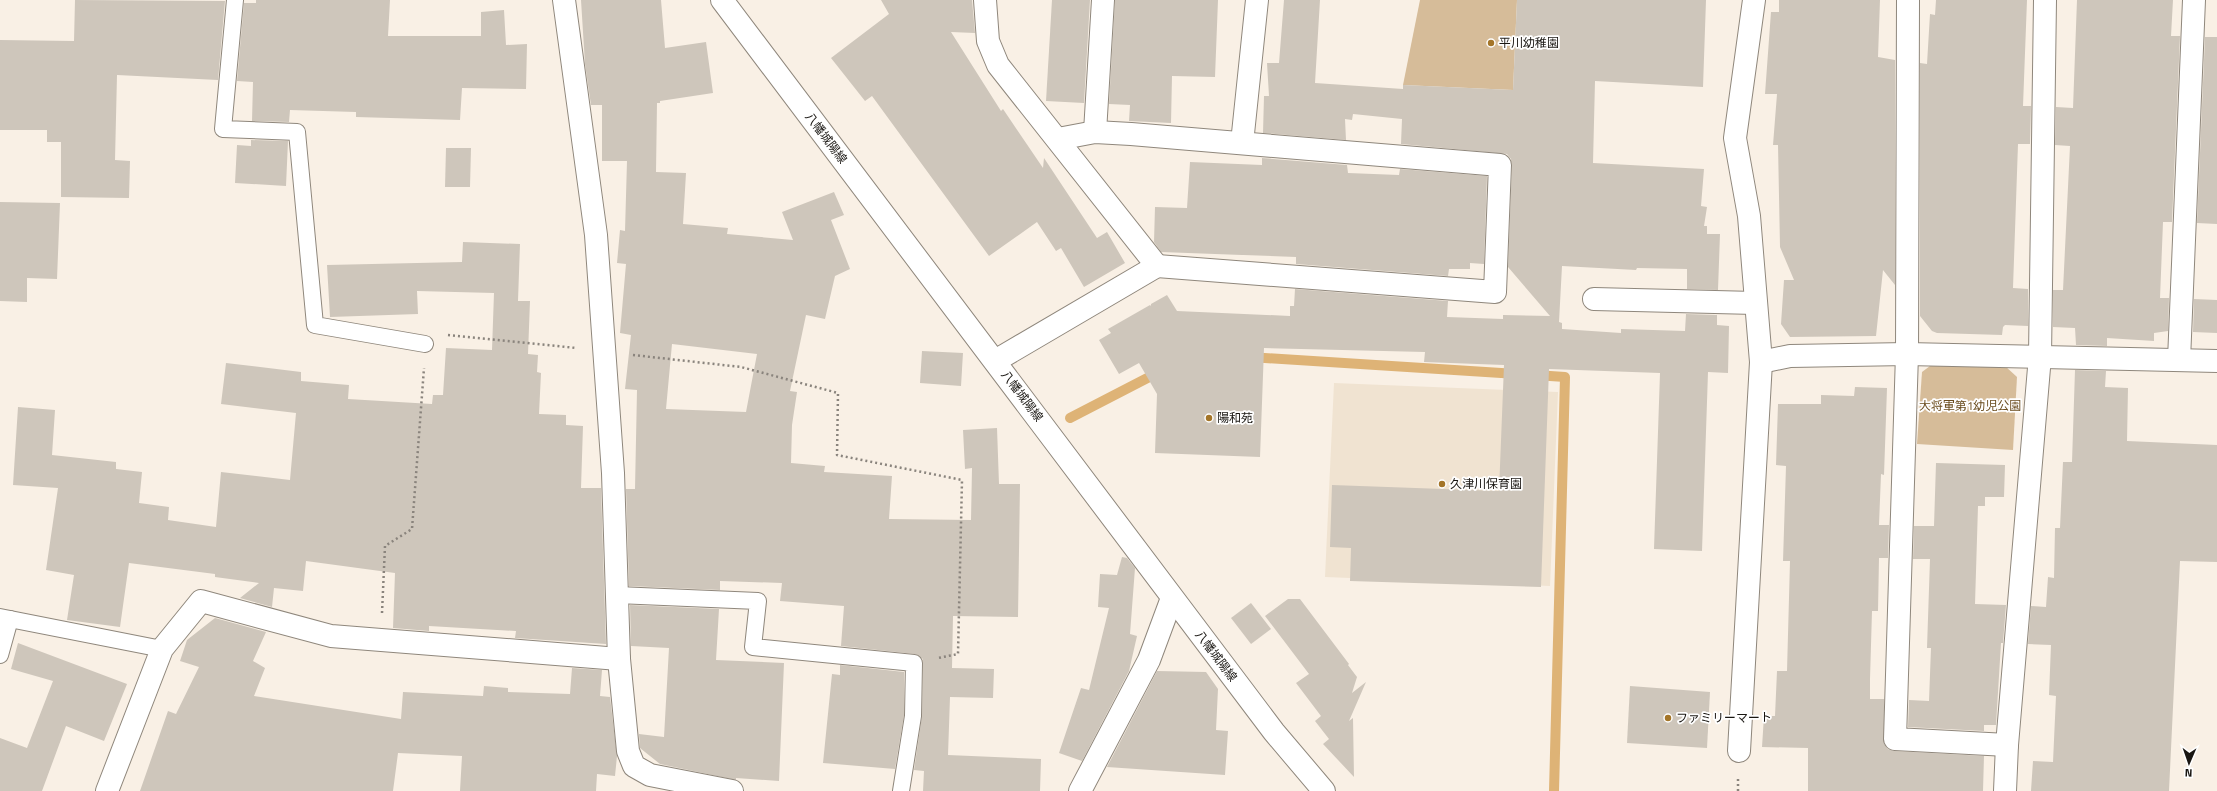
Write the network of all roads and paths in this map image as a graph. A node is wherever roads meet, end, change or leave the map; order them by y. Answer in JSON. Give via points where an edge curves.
{"nodes":[{"id":1,"x":235,"y":0,"type":"edge"},
{"id":2,"x":564,"y":0,"type":"edge"},
{"id":3,"x":722,"y":0,"type":"edge"},
{"id":4,"x":985,"y":0,"type":"edge"},
{"id":5,"x":1103,"y":0,"type":"edge"},
{"id":6,"x":1257,"y":0,"type":"edge"},
{"id":7,"x":1754,"y":0,"type":"edge"},
{"id":8,"x":1908,"y":0,"type":"edge"},
{"id":9,"x":2044,"y":0,"type":"edge"},
{"id":10,"x":2194,"y":0,"type":"edge"},
{"id":11,"x":1095,"y":132,"type":"junction"},
{"id":12,"x":1058,"y":139,"type":"junction"},
{"id":13,"x":1242,"y":143,"type":"junction"},
{"id":14,"x":1157,"y":266,"type":"junction"},
{"id":15,"x":1594,"y":299,"type":"dead end"},
{"id":16,"x":1755,"y":303,"type":"junction"},
{"id":17,"x":426,"y":344,"type":"junction"},
{"id":18,"x":604,"y":352,"type":"junction"},
{"id":19,"x":1907,"y":354,"type":"junction"},
{"id":20,"x":2040,"y":356,"type":"junction"},
{"id":21,"x":2180,"y":360,"type":"junction"},
{"id":22,"x":995,"y":361,"type":"junction"},
{"id":23,"x":2217,"y":361,"type":"edge"},
{"id":24,"x":1761,"y":362,"type":"junction"},
{"id":25,"x":617,"y":595,"type":"junction"},
{"id":26,"x":1172,"y":598,"type":"junction"},
{"id":27,"x":5,"y":618,"type":"edge"},
{"id":28,"x":381,"y":641,"type":"junction"},
{"id":29,"x":162,"y":649,"type":"junction"},
{"id":30,"x":0,"y":655,"type":"edge"},
{"id":31,"x":619,"y":659,"type":"junction"},
{"id":32,"x":914,"y":663,"type":"junction"},
{"id":33,"x":2007,"y":745,"type":"junction"},
{"id":34,"x":1740,"y":751,"type":"dead end"},
{"id":35,"x":706,"y":788,"type":"edge"},
{"id":36,"x":107,"y":791,"type":"edge"},
{"id":37,"x":732,"y":791,"type":"edge"},
{"id":38,"x":901,"y":791,"type":"edge"},
{"id":39,"x":1080,"y":791,"type":"edge"},
{"id":40,"x":1324,"y":791,"type":"edge"},
{"id":41,"x":2005,"y":791,"type":"edge"}],
"edges":[{"from":1,"to":17,"type":"lane","via":[[223,129],[297,132],[314,325]]},
{"from":2,"to":18,"type":"street","via":[[596,236]]},
{"from":3,"to":22,"type":"street","name":"八幡城陽線"},
{"from":4,"to":12,"type":"street","via":[[988,41],[998,65]]},
{"from":5,"to":11,"type":"street"},
{"from":6,"to":13,"type":"street"},
{"from":7,"to":16,"type":"street","via":[[1735,138],[1749,216]]},
{"from":8,"to":19,"type":"street"},
{"from":9,"to":20,"type":"street"},
{"from":10,"to":21,"type":"street"},
{"from":11,"to":12,"type":"street"},
{"from":11,"to":13,"type":"street"},
{"from":12,"to":14,"type":"street"},
{"from":13,"to":14,"type":"street","via":[[1500,165],[1495,292]]},
{"from":14,"to":22,"type":"street"},
{"from":15,"to":16,"type":"street"},
{"from":16,"to":24,"type":"street"},
{"from":17,"to":18,"type":"path","via":[[444,334]]},
{"from":17,"to":28,"type":"path","via":[[412,529],[385,546]]},
{"from":18,"to":25,"type":"street","via":[[613,473]]},
{"from":18,"to":32,"type":"path","via":[[741,368],[838,393],[837,455],[962,480],[958,654]]},
{"from":19,"to":20,"type":"street"},
{"from":19,"to":24,"type":"street","via":[[1790,356]]},
{"from":19,"to":33,"type":"street","via":[[1896,740]]},
{"from":20,"to":21,"type":"street"},
{"from":20,"to":33,"type":"street"},
{"from":21,"to":23,"type":"street"},
{"from":22,"to":26,"type":"street","name":"八幡城陽線"},
{"from":24,"to":34,"type":"street"},
{"from":25,"to":31,"type":"street"},
{"from":25,"to":32,"type":"lane","via":[[758,601],[753,647]]},
{"from":26,"to":39,"type":"street","via":[[1149,660]]},
{"from":26,"to":40,"type":"street","name":"八幡城陽線","via":[[1274,732]]},
{"from":27,"to":29,"type":"lane"},
{"from":27,"to":30,"type":"lane"},
{"from":28,"to":29,"type":"street","via":[[331,636],[201,601]]},
{"from":28,"to":31,"type":"street"},
{"from":29,"to":36,"type":"street"},
{"from":31,"to":35,"type":"street","via":[[628,751],[634,766],[650,775]]},
{"from":32,"to":38,"type":"lane","via":[[913,716]]},
{"from":33,"to":41,"type":"street"},
{"from":35,"to":37,"type":"street"}]}
